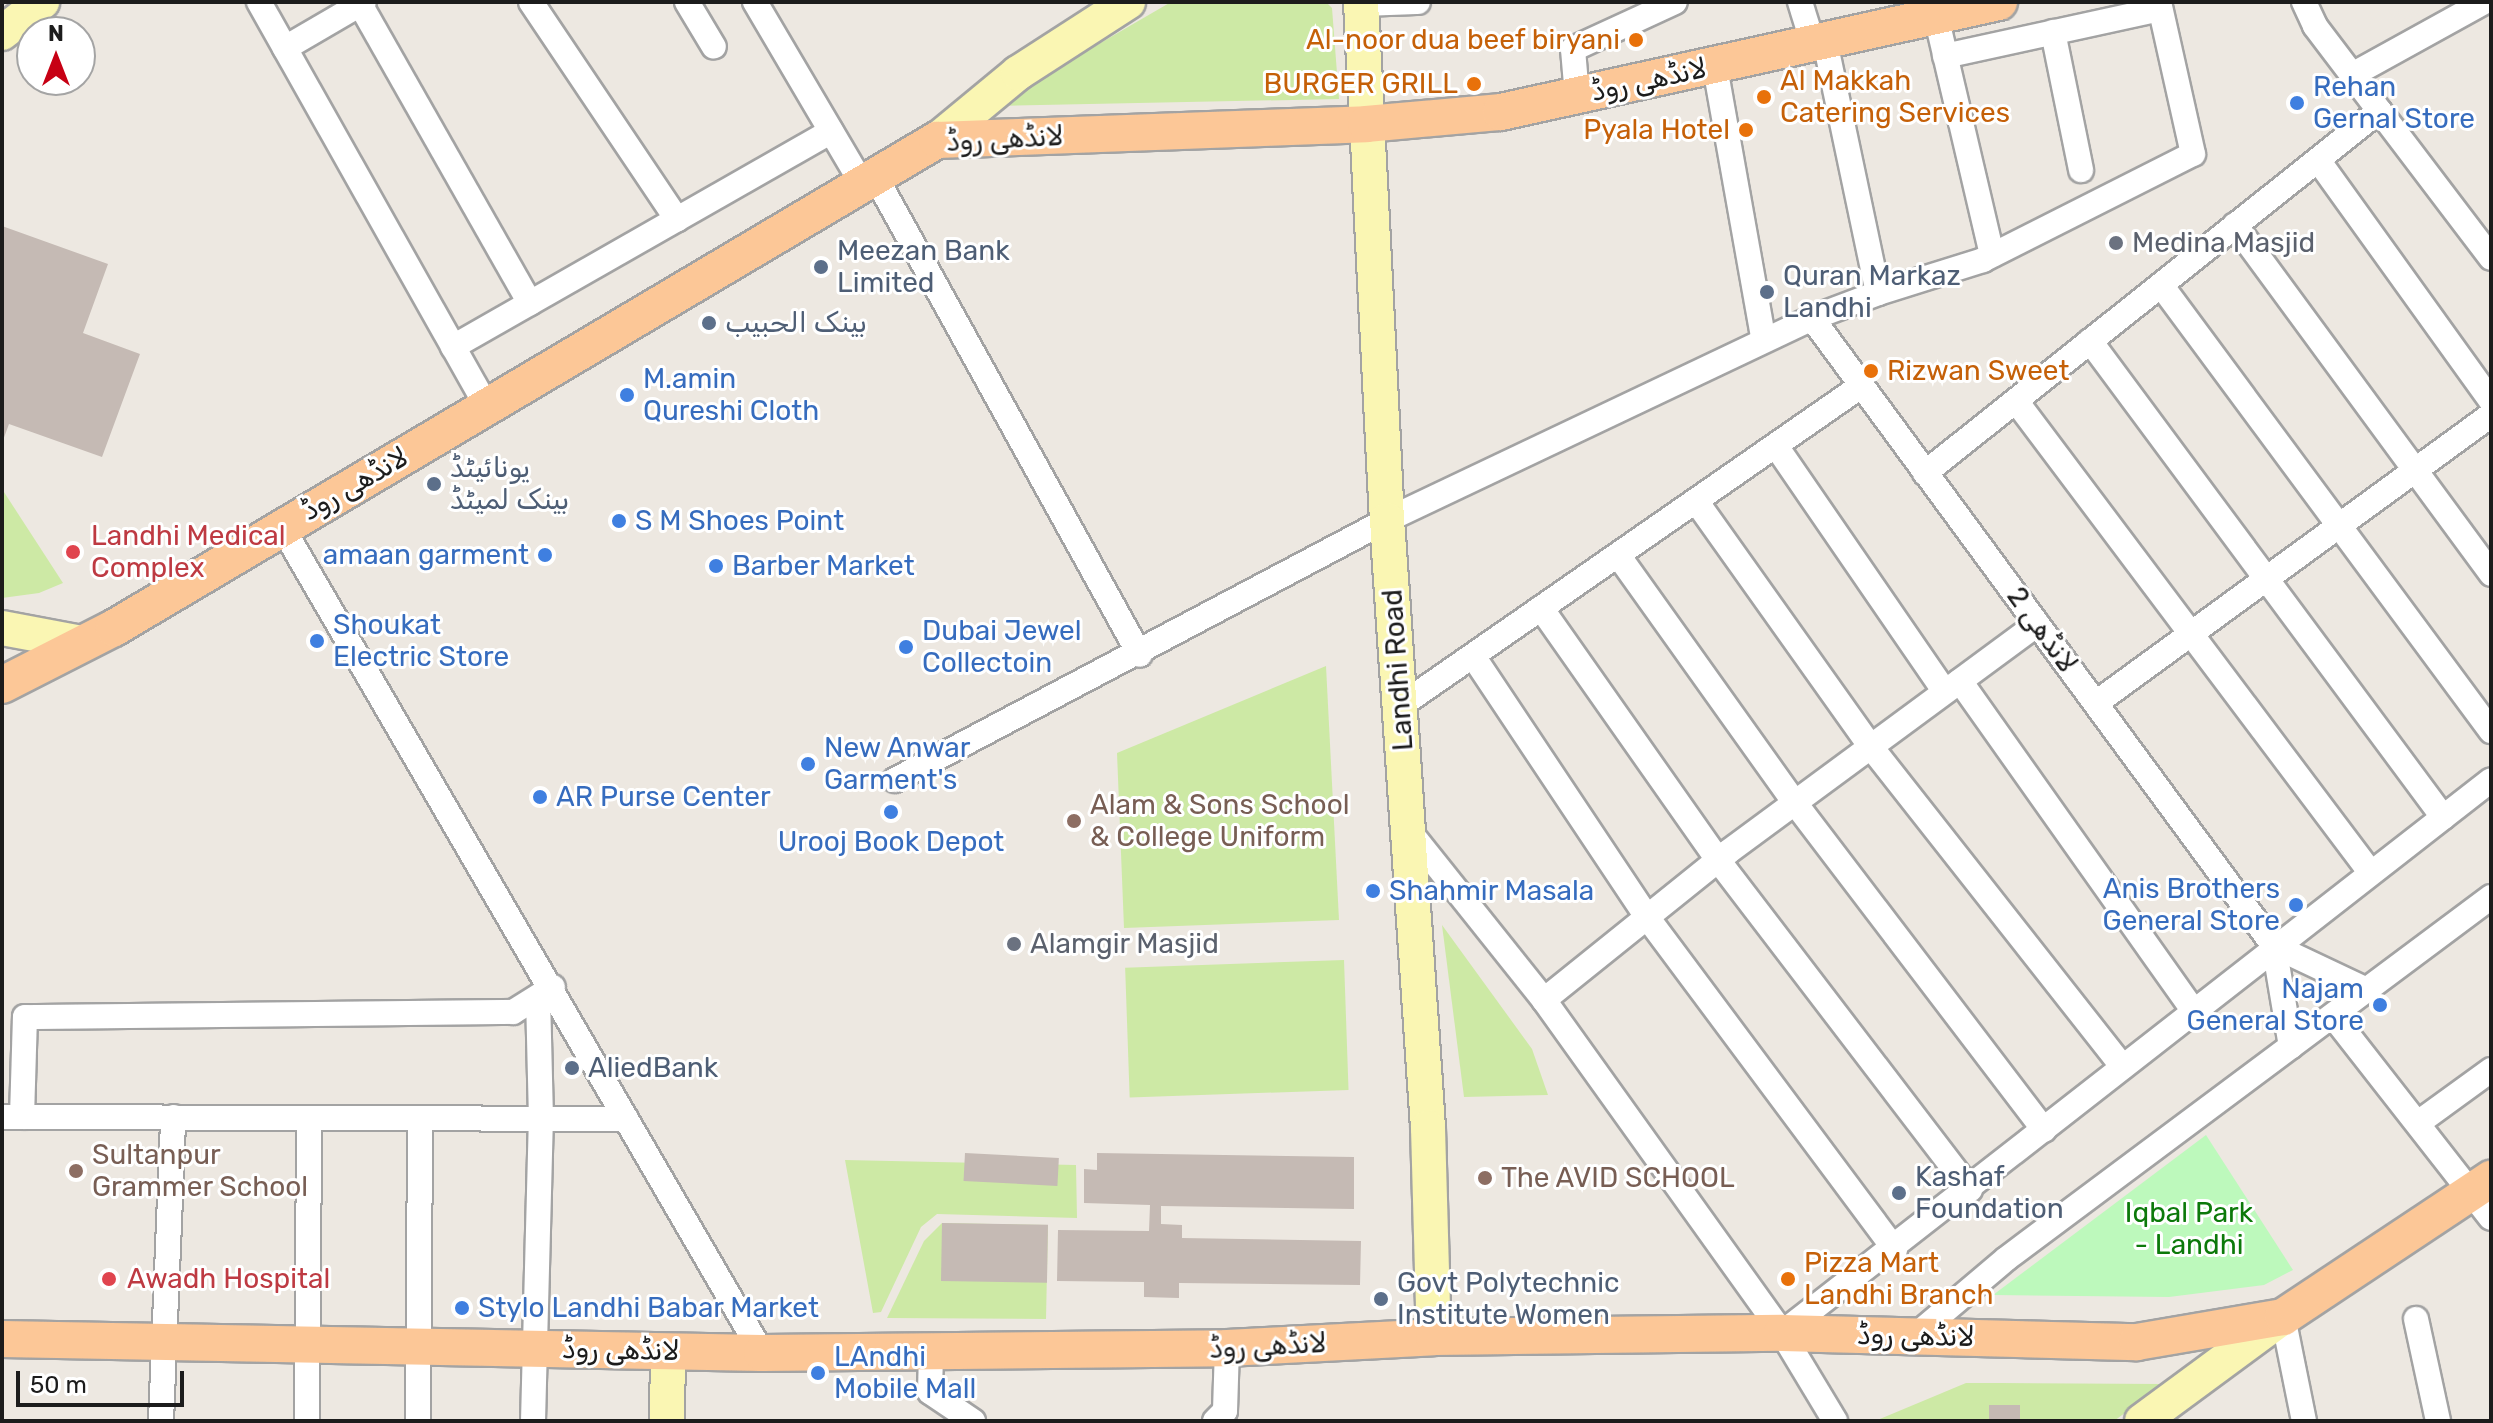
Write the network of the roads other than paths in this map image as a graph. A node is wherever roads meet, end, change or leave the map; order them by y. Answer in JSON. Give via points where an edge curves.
{"nodes":[{"id":1,"x":42,"y":2,"type":"edge"},
{"id":2,"x":259,"y":2,"type":"edge"},
{"id":3,"x":531,"y":2,"type":"edge"},
{"id":4,"x":687,"y":2,"type":"edge"},
{"id":5,"x":755,"y":2,"type":"edge"},
{"id":6,"x":1128,"y":2,"type":"edge"},
{"id":7,"x":1418,"y":2,"type":"edge"},
{"id":8,"x":1675,"y":2,"type":"edge"},
{"id":9,"x":1800,"y":2,"type":"edge"},
{"id":10,"x":1999,"y":2,"type":"edge"},
{"id":11,"x":2304,"y":2,"type":"edge"},
{"id":12,"x":2484,"y":2,"type":"edge"},
{"id":13,"x":362,"y":3,"type":"edge"},
{"id":14,"x":1360,"y":3,"type":"edge"},
{"id":15,"x":2159,"y":5,"type":"edge"},
{"id":16,"x":1936,"y":16,"type":"junction"},
{"id":17,"x":2053,"y":32,"type":"junction"},
{"id":18,"x":2,"y":33,"type":"edge"},
{"id":19,"x":1819,"y":43,"type":"junction"},
{"id":20,"x":714,"y":47,"type":"dead end"},
{"id":21,"x":285,"y":48,"type":"junction"},
{"id":22,"x":1945,"y":56,"type":"junction"},
{"id":23,"x":1715,"y":67,"type":"junction"},
{"id":24,"x":2352,"y":75,"type":"junction"},
{"id":25,"x":1577,"y":96,"type":"junction"},
{"id":26,"x":2379,"y":111,"type":"junction"},
{"id":27,"x":1366,"y":124,"type":"junction"},
{"id":28,"x":831,"y":131,"type":"junction"},
{"id":29,"x":937,"y":140,"type":"junction"},
{"id":30,"x":2318,"y":160,"type":"junction"},
{"id":31,"x":2081,"y":170,"type":"dead end"},
{"id":32,"x":869,"y":181,"type":"junction"},
{"id":33,"x":677,"y":219,"type":"junction"},
{"id":34,"x":2235,"y":225,"type":"junction"},
{"id":35,"x":1992,"y":255,"type":"junction"},
{"id":36,"x":2491,"y":258,"type":"edge"},
{"id":37,"x":2161,"y":285,"type":"junction"},
{"id":38,"x":1878,"y":293,"type":"junction"},
{"id":39,"x":530,"y":303,"type":"junction"},
{"id":40,"x":1810,"y":318,"type":"junction"},
{"id":41,"x":1763,"y":337,"type":"junction"},
{"id":42,"x":2090,"y":341,"type":"junction"},
{"id":43,"x":453,"y":347,"type":"junction"},
{"id":44,"x":1861,"y":386,"type":"junction"},
{"id":45,"x":2016,"y":401,"type":"junction"},
{"id":46,"x":2491,"y":401,"type":"edge"},
{"id":47,"x":487,"y":407,"type":"junction"},
{"id":48,"x":2491,"y":415,"type":"edge"},
{"id":49,"x":1776,"y":446,"type":"junction"},
{"id":50,"x":2415,"y":470,"type":"junction"},
{"id":51,"x":1925,"y":473,"type":"junction"},
{"id":52,"x":1696,"y":501,"type":"junction"},
{"id":53,"x":1387,"y":520,"type":"junction"},
{"id":54,"x":2341,"y":524,"type":"junction"},
{"id":55,"x":282,"y":527,"type":"junction"},
{"id":56,"x":1618,"y":555,"type":"junction"},
{"id":57,"x":2491,"y":574,"type":"edge"},
{"id":58,"x":2265,"y":580,"type":"junction"},
{"id":59,"x":1541,"y":608,"type":"junction"},
{"id":60,"x":2037,"y":624,"type":"junction"},
{"id":61,"x":2,"y":628,"type":"edge"},
{"id":62,"x":2190,"y":634,"type":"junction"},
{"id":63,"x":82,"y":643,"type":"junction"},
{"id":64,"x":1140,"y":655,"type":"junction"},
{"id":65,"x":1473,"y":656,"type":"junction"},
{"id":66,"x":2,"y":685,"type":"edge"},
{"id":67,"x":1953,"y":686,"type":"junction"},
{"id":68,"x":2096,"y":703,"type":"junction"},
{"id":69,"x":1400,"y":706,"type":"junction"},
{"id":70,"x":2491,"y":731,"type":"edge"},
{"id":71,"x":1871,"y":747,"type":"junction"},
{"id":72,"x":895,"y":780,"type":"dead end"},
{"id":73,"x":2491,"y":780,"type":"edge"},
{"id":74,"x":1795,"y":803,"type":"junction"},
{"id":75,"x":2443,"y":817,"type":"junction"},
{"id":76,"x":1410,"y":832,"type":"junction"},
{"id":77,"x":1718,"y":860,"type":"junction"},
{"id":78,"x":2370,"y":872,"type":"junction"},
{"id":79,"x":2491,"y":897,"type":"edge"},
{"id":80,"x":1647,"y":917,"type":"junction"},
{"id":81,"x":2274,"y":946,"type":"junction"},
{"id":82,"x":2367,"y":990,"type":"junction"},
{"id":83,"x":545,"y":992,"type":"junction"},
{"id":84,"x":1544,"y":1000,"type":"junction"},
{"id":85,"x":2193,"y":1010,"type":"junction"},
{"id":86,"x":2333,"y":1016,"type":"junction"},
{"id":87,"x":2291,"y":1047,"type":"junction"},
{"id":88,"x":2123,"y":1067,"type":"junction"},
{"id":89,"x":2491,"y":1070,"type":"edge"},
{"id":90,"x":12,"y":1117,"type":"edge"},
{"id":91,"x":173,"y":1117,"type":"junction"},
{"id":92,"x":309,"y":1118,"type":"junction"},
{"id":93,"x":420,"y":1118,"type":"junction"},
{"id":94,"x":541,"y":1119,"type":"junction"},
{"id":95,"x":626,"y":1119,"type":"junction"},
{"id":96,"x":2418,"y":1123,"type":"junction"},
{"id":97,"x":2044,"y":1130,"type":"junction"},
{"id":98,"x":1970,"y":1190,"type":"junction"},
{"id":99,"x":2485,"y":1197,"type":"edge"},
{"id":100,"x":1895,"y":1250,"type":"junction"},
{"id":101,"x":2283,"y":1317,"type":"junction"},
{"id":102,"x":2416,"y":1319,"type":"dead end"},
{"id":103,"x":1782,"y":1333,"type":"junction"},
{"id":104,"x":1915,"y":1336,"type":"junction"},
{"id":105,"x":1434,"y":1337,"type":"junction"},
{"id":106,"x":2,"y":1339,"type":"edge"},
{"id":107,"x":162,"y":1343,"type":"junction"},
{"id":108,"x":308,"y":1345,"type":"junction"},
{"id":109,"x":418,"y":1346,"type":"junction"},
{"id":110,"x":535,"y":1348,"type":"junction"},
{"id":111,"x":1227,"y":1348,"type":"junction"},
{"id":112,"x":668,"y":1351,"type":"junction"},
{"id":113,"x":931,"y":1352,"type":"junction"},
{"id":114,"x":762,"y":1353,"type":"junction"},
{"id":115,"x":2161,"y":1415,"type":"edge"},
{"id":116,"x":161,"y":1421,"type":"edge"},
{"id":117,"x":307,"y":1421,"type":"edge"},
{"id":118,"x":418,"y":1421,"type":"edge"},
{"id":119,"x":533,"y":1421,"type":"edge"},
{"id":120,"x":667,"y":1421,"type":"edge"},
{"id":121,"x":973,"y":1421,"type":"edge"},
{"id":122,"x":1215,"y":1421,"type":"edge"},
{"id":123,"x":1835,"y":1421,"type":"edge"},
{"id":124,"x":2304,"y":1421,"type":"edge"},
{"id":125,"x":2438,"y":1421,"type":"edge"}],
"edges":[{"from":1,"to":18,"type":"street"},
{"from":2,"to":21,"type":"street"},
{"from":3,"to":33,"type":"street"},
{"from":4,"to":20,"type":"street"},
{"from":5,"to":28,"type":"street"},
{"from":6,"to":29,"type":"street","via":[[1018,73]]},
{"from":7,"to":14,"type":"street"},
{"from":8,"to":25,"type":"street","via":[[1573,49]]},
{"from":9,"to":19,"type":"street"},
{"from":10,"to":16,"type":"main road","name":"لانڈھی روڈ"},
{"from":11,"to":24,"type":"street"},
{"from":12,"to":24,"type":"street"},
{"from":13,"to":21,"type":"street"},
{"from":13,"to":39,"type":"street"},
{"from":14,"to":27,"type":"street","name":"Landhi Road"},
{"from":15,"to":17,"type":"street"},
{"from":15,"to":35,"type":"street","via":[[2193,154]]},
{"from":16,"to":19,"type":"main road","name":"لانڈھی روڈ"},
{"from":16,"to":22,"type":"street"},
{"from":17,"to":22,"type":"street"},
{"from":17,"to":31,"type":"street"},
{"from":19,"to":23,"type":"main road","name":"لانڈھی روڈ"},
{"from":19,"to":38,"type":"street"},
{"from":21,"to":43,"type":"street"},
{"from":22,"to":35,"type":"street"},
{"from":23,"to":25,"type":"main road","name":"لانڈھی روڈ"},
{"from":23,"to":41,"type":"street"},
{"from":24,"to":26,"type":"street"},
{"from":25,"to":27,"type":"main road","name":"لانڈھی روڈ","via":[[1501,112]]},
{"from":26,"to":30,"type":"street"},
{"from":26,"to":36,"type":"street"},
{"from":27,"to":29,"type":"main road","name":"لانڈھی روڈ"},
{"from":27,"to":53,"type":"street","name":"Landhi Road"},
{"from":28,"to":32,"type":"street"},
{"from":28,"to":33,"type":"street"},
{"from":29,"to":32,"type":"main road","name":"لانڈھی روڈ"},
{"from":30,"to":34,"type":"street"},
{"from":30,"to":46,"type":"street"},
{"from":32,"to":47,"type":"main road","name":"لانڈھی روڈ"},
{"from":32,"to":64,"type":"street"},
{"from":33,"to":39,"type":"street"},
{"from":34,"to":37,"type":"street"},
{"from":34,"to":50,"type":"street"},
{"from":35,"to":38,"type":"street"},
{"from":37,"to":42,"type":"street"},
{"from":37,"to":54,"type":"street"},
{"from":38,"to":40,"type":"street"},
{"from":39,"to":43,"type":"street"},
{"from":40,"to":41,"type":"street"},
{"from":40,"to":44,"type":"street","name":"لانڈھی 2"},
{"from":41,"to":53,"type":"street"},
{"from":42,"to":45,"type":"street"},
{"from":42,"to":58,"type":"street"},
{"from":43,"to":47,"type":"street"},
{"from":44,"to":49,"type":"street"},
{"from":44,"to":51,"type":"street","name":"لانڈھی 2"},
{"from":45,"to":51,"type":"street"},
{"from":45,"to":62,"type":"street"},
{"from":47,"to":55,"type":"main road","name":"لانڈھی روڈ"},
{"from":48,"to":50,"type":"street"},
{"from":49,"to":52,"type":"street"},
{"from":49,"to":67,"type":"street"},
{"from":50,"to":54,"type":"street"},
{"from":50,"to":57,"type":"street"},
{"from":51,"to":60,"type":"street","name":"لانڈھی 2"},
{"from":52,"to":56,"type":"street"},
{"from":52,"to":71,"type":"street"},
{"from":53,"to":64,"type":"street"},
{"from":53,"to":69,"type":"street","name":"Landhi Road"},
{"from":54,"to":58,"type":"street"},
{"from":54,"to":70,"type":"street"},
{"from":55,"to":63,"type":"main road","name":"لانڈھی روڈ"},
{"from":55,"to":83,"type":"street"},
{"from":56,"to":59,"type":"street"},
{"from":56,"to":74,"type":"street"},
{"from":58,"to":62,"type":"street"},
{"from":58,"to":75,"type":"street"},
{"from":59,"to":65,"type":"street"},
{"from":59,"to":77,"type":"street"},
{"from":60,"to":67,"type":"street"},
{"from":60,"to":68,"type":"street","name":"لانڈھی 2"},
{"from":61,"to":63,"type":"street"},
{"from":62,"to":68,"type":"street"},
{"from":62,"to":78,"type":"street"},
{"from":63,"to":66,"type":"main road","name":"لانڈھی روڈ"},
{"from":64,"to":72,"type":"street"},
{"from":65,"to":69,"type":"street"},
{"from":65,"to":80,"type":"street"},
{"from":67,"to":71,"type":"street"},
{"from":67,"to":85,"type":"street"},
{"from":68,"to":81,"type":"street","name":"لانڈھی 2"},
{"from":69,"to":76,"type":"street","name":"Landhi Road"},
{"from":71,"to":74,"type":"street"},
{"from":71,"to":88,"type":"street"},
{"from":73,"to":75,"type":"street"},
{"from":74,"to":77,"type":"street"},
{"from":74,"to":97,"type":"street"},
{"from":75,"to":78,"type":"street"},
{"from":76,"to":84,"type":"street"},
{"from":76,"to":105,"type":"street","name":"Landhi Road"},
{"from":77,"to":80,"type":"street"},
{"from":77,"to":98,"type":"street"},
{"from":78,"to":81,"type":"street"},
{"from":79,"to":82,"type":"street"},
{"from":80,"to":84,"type":"street"},
{"from":80,"to":100,"type":"street"},
{"from":81,"to":82,"type":"street"},
{"from":81,"to":85,"type":"street"},
{"from":81,"to":87,"type":"street"},
{"from":82,"to":86,"type":"street"},
{"from":83,"to":90,"type":"street","via":[[513,1012],[25,1017]]},
{"from":83,"to":94,"type":"street"},
{"from":83,"to":95,"type":"street"},
{"from":84,"to":103,"type":"street"},
{"from":85,"to":88,"type":"street"},
{"from":86,"to":87,"type":"street"},
{"from":86,"to":96,"type":"street"},
{"from":87,"to":104,"type":"street","via":[[2006,1259]]},
{"from":88,"to":97,"type":"street"},
{"from":89,"to":96,"type":"street"},
{"from":90,"to":91,"type":"street"},
{"from":91,"to":92,"type":"street"},
{"from":91,"to":107,"type":"street"},
{"from":92,"to":93,"type":"street"},
{"from":92,"to":108,"type":"street"},
{"from":93,"to":94,"type":"street"},
{"from":93,"to":109,"type":"street"},
{"from":94,"to":95,"type":"street"},
{"from":94,"to":110,"type":"street"},
{"from":95,"to":114,"type":"street"},
{"from":96,"to":99,"type":"street"},
{"from":97,"to":98,"type":"street"},
{"from":98,"to":100,"type":"street"},
{"from":99,"to":101,"type":"main road","name":"لانڈھی روڈ"},
{"from":100,"to":103,"type":"street"},
{"from":101,"to":104,"type":"main road","name":"لانڈھی روڈ","via":[[2137,1342]]},
{"from":101,"to":115,"type":"street"},
{"from":101,"to":124,"type":"street"},
{"from":102,"to":125,"type":"street"},
{"from":103,"to":104,"type":"main road","name":"لانڈھی روڈ"},
{"from":103,"to":105,"type":"main road","name":"لانڈھی روڈ"},
{"from":103,"to":123,"type":"street"},
{"from":105,"to":111,"type":"main road","name":"لانڈھی روڈ"},
{"from":106,"to":107,"type":"main road","name":"لانڈھی روڈ"},
{"from":107,"to":108,"type":"main road","name":"لانڈھی روڈ"},
{"from":107,"to":116,"type":"street"},
{"from":108,"to":109,"type":"main road","name":"لانڈھی روڈ"},
{"from":108,"to":117,"type":"street"},
{"from":109,"to":110,"type":"main road","name":"لانڈھی روڈ"},
{"from":109,"to":118,"type":"street"},
{"from":110,"to":112,"type":"main road","name":"لانڈھی روڈ"},
{"from":110,"to":119,"type":"street"},
{"from":111,"to":113,"type":"main road","name":"لانڈھی روڈ"},
{"from":111,"to":122,"type":"street","via":[[1225,1411]]},
{"from":112,"to":114,"type":"main road","name":"لانڈھی روڈ"},
{"from":112,"to":120,"type":"street"},
{"from":113,"to":114,"type":"main road","name":"لانڈھی روڈ"},
{"from":113,"to":121,"type":"street","via":[[930,1392]]}]}
